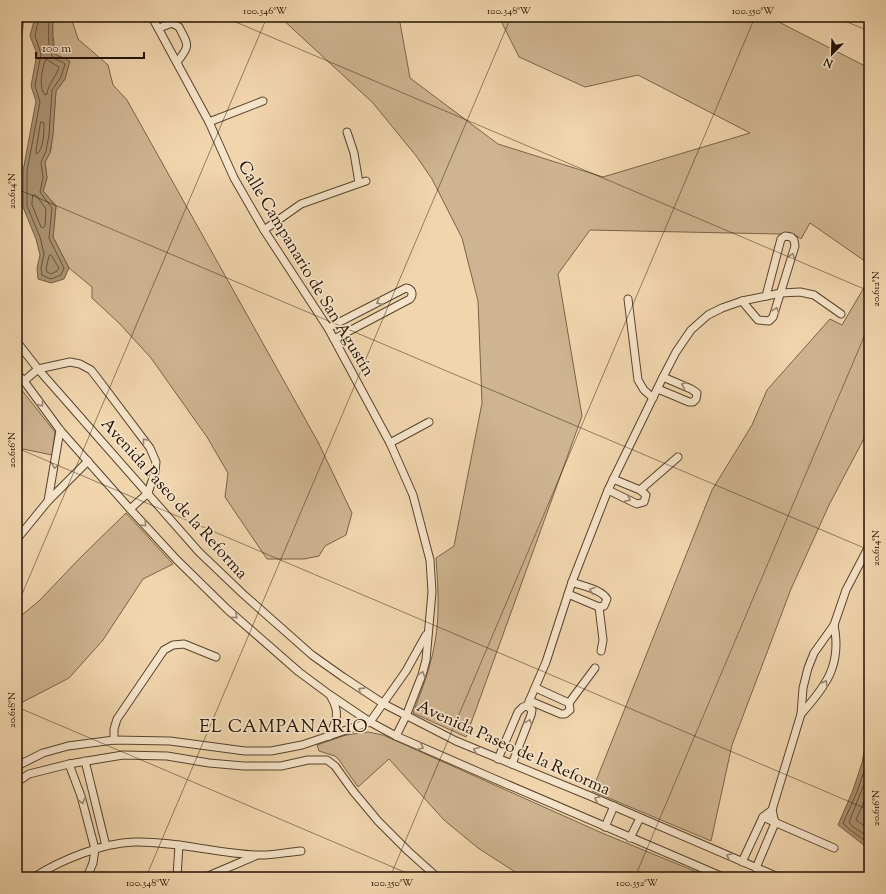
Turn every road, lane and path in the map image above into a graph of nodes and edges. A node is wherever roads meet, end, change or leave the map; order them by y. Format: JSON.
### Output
{"nodes":[{"id":1,"x":20,"y":17,"type":"edge"},
{"id":2,"x":152,"y":17,"type":"edge"},
{"id":3,"x":159,"y":28,"type":"junction"},
{"id":4,"x":17,"y":42,"type":"edge"},
{"id":5,"x":177,"y":62,"type":"junction"},
{"id":6,"x":263,"y":101,"type":"dead end"},
{"id":7,"x":209,"y":122,"type":"junction"},
{"id":8,"x":347,"y":132,"type":"dead end"},
{"id":9,"x":264,"y":230,"type":"junction"},
{"id":10,"x":781,"y":293,"type":"junction"},
{"id":11,"x":766,"y":296,"type":"junction"},
{"id":12,"x":628,"y":299,"type":"dead end"},
{"id":13,"x":742,"y":301,"type":"junction"},
{"id":14,"x":841,"y":314,"type":"dead end"},
{"id":15,"x":328,"y":328,"type":"junction"},
{"id":16,"x":334,"y":339,"type":"junction"},
{"id":17,"x":17,"y":342,"type":"edge"},
{"id":18,"x":38,"y":369,"type":"junction"},
{"id":19,"x":17,"y":374,"type":"edge"},
{"id":20,"x":663,"y":377,"type":"junction"},
{"id":21,"x":24,"y":381,"type":"junction"},
{"id":22,"x":658,"y":389,"type":"junction"},
{"id":23,"x":653,"y":398,"type":"junction"},
{"id":24,"x":429,"y":422,"type":"dead end"},
{"id":25,"x":60,"y":430,"type":"junction"},
{"id":26,"x":390,"y":443,"type":"junction"},
{"id":27,"x":678,"y":457,"type":"dead end"},
{"id":28,"x":88,"y":461,"type":"junction"},
{"id":29,"x":613,"y":479,"type":"junction"},
{"id":30,"x":608,"y":490,"type":"junction"},
{"id":31,"x":640,"y":490,"type":"junction"},
{"id":32,"x":148,"y":493,"type":"junction"},
{"id":33,"x":48,"y":501,"type":"junction"},
{"id":34,"x":130,"y":509,"type":"junction"},
{"id":35,"x":17,"y":539,"type":"edge"},
{"id":36,"x":869,"y":546,"type":"edge"},
{"id":37,"x":572,"y":582,"type":"junction"},
{"id":38,"x":568,"y":594,"type":"junction"},
{"id":39,"x":599,"y":607,"type":"junction"},
{"id":40,"x":834,"y":626,"type":"junction"},
{"id":41,"x":428,"y":634,"type":"junction"},
{"id":42,"x":601,"y":651,"type":"dead end"},
{"id":43,"x":216,"y":657,"type":"dead end"},
{"id":44,"x":595,"y":668,"type":"dead end"},
{"id":45,"x":536,"y":688,"type":"junction"},
{"id":46,"x":330,"y":695,"type":"junction"},
{"id":47,"x":569,"y":703,"type":"junction"},
{"id":48,"x":384,"y":704,"type":"junction"},
{"id":49,"x":529,"y":704,"type":"junction"},
{"id":50,"x":801,"y":714,"type":"junction"},
{"id":51,"x":406,"y":716,"type":"junction"},
{"id":52,"x":370,"y":722,"type":"junction"},
{"id":53,"x":329,"y":736,"type":"junction"},
{"id":54,"x":396,"y":736,"type":"junction"},
{"id":55,"x":114,"y":740,"type":"junction"},
{"id":56,"x":498,"y":759,"type":"junction"},
{"id":57,"x":85,"y":761,"type":"junction"},
{"id":58,"x":69,"y":764,"type":"junction"},
{"id":59,"x":512,"y":764,"type":"junction"},
{"id":60,"x":17,"y":766,"type":"edge"},
{"id":61,"x":17,"y":782,"type":"edge"},
{"id":62,"x":614,"y":806,"type":"junction"},
{"id":63,"x":772,"y":810,"type":"junction"},
{"id":64,"x":763,"y":817,"type":"junction"},
{"id":65,"x":640,"y":818,"type":"junction"},
{"id":66,"x":776,"y":823,"type":"junction"},
{"id":67,"x":605,"y":827,"type":"junction"},
{"id":68,"x":630,"y":838,"type":"junction"},
{"id":69,"x":179,"y":845,"type":"junction"},
{"id":70,"x":106,"y":846,"type":"junction"},
{"id":71,"x":834,"y":848,"type":"dead end"},
{"id":72,"x":95,"y":849,"type":"junction"},
{"id":73,"x":301,"y":851,"type":"dead end"},
{"id":74,"x":257,"y":856,"type":"junction"},
{"id":75,"x":742,"y":862,"type":"junction"},
{"id":76,"x":756,"y":868,"type":"junction"},
{"id":77,"x":34,"y":877,"type":"edge"},
{"id":78,"x":87,"y":877,"type":"edge"},
{"id":79,"x":177,"y":877,"type":"edge"},
{"id":80,"x":206,"y":877,"type":"edge"},
{"id":81,"x":437,"y":877,"type":"edge"},
{"id":82,"x":723,"y":877,"type":"edge"},
{"id":83,"x":778,"y":877,"type":"edge"}],
"edges":[{"from":1,"to":4,"type":"street"},
{"from":2,"to":3,"type":"street","name":"Calle Campanario de San Agustín"},
{"from":3,"to":5,"type":"street","name":"Calle Campanario de San Agustín"},
{"from":3,"to":5,"type":"street"},
{"from":5,"to":7,"type":"street","name":"Calle Campanario de San Agustín"},
{"from":6,"to":7,"type":"street"},
{"from":7,"to":9,"type":"street","name":"Calle Campanario de San Agustín"},
{"from":8,"to":9,"type":"street"},
{"from":9,"to":15,"type":"street","name":"Calle Campanario de San Agustín"},
{"from":10,"to":11,"type":"street"},
{"from":10,"to":11,"type":"street","one_way":true},
{"from":13,"to":10,"type":"street","one_way":true},
{"from":10,"to":14,"type":"street"},
{"from":11,"to":13,"type":"street"},
{"from":12,"to":23,"type":"street"},
{"from":13,"to":20,"type":"street"},
{"from":15,"to":16,"type":"street","name":"Calle Campanario de San Agustín"},
{"from":16,"to":15,"type":"street","one_way":true},
{"from":16,"to":26,"type":"street","name":"Calle Campanario de San Agustín"},
{"from":17,"to":18,"type":"street","name":"Avenida Paseo de la Reforma"},
{"from":18,"to":21,"type":"street"},
{"from":18,"to":32,"type":"street","name":"Avenida Paseo de la Reforma"},
{"from":32,"to":18,"type":"street","one_way":true},
{"from":19,"to":21,"type":"street"},
{"from":20,"to":22,"type":"street"},
{"from":22,"to":20,"type":"street","one_way":true},
{"from":21,"to":25,"type":"street","one_way":true},
{"from":22,"to":23,"type":"street"},
{"from":23,"to":29,"type":"street"},
{"from":24,"to":26,"type":"street"},
{"from":25,"to":28,"type":"street"},
{"from":25,"to":33,"type":"street","one_way":true},
{"from":26,"to":41,"type":"street","name":"Calle Campanario de San Agustín"},
{"from":27,"to":31,"type":"street"},
{"from":28,"to":33,"type":"street"},
{"from":28,"to":34,"type":"street"},
{"from":29,"to":30,"type":"street"},
{"from":29,"to":31,"type":"street"},
{"from":30,"to":31,"type":"street","one_way":true},
{"from":30,"to":37,"type":"street"},
{"from":32,"to":34,"type":"street"},
{"from":48,"to":32,"type":"street","name":"Avenida Paseo de la Reforma","one_way":true},
{"from":33,"to":35,"type":"street"},
{"from":34,"to":46,"type":"street","one_way":true},
{"from":36,"to":40,"type":"street"},
{"from":37,"to":38,"type":"street"},
{"from":39,"to":37,"type":"street","one_way":true},
{"from":38,"to":39,"type":"street"},
{"from":38,"to":45,"type":"street"},
{"from":39,"to":42,"type":"street"},
{"from":40,"to":50,"type":"street"},
{"from":50,"to":40,"type":"street","one_way":true},
{"from":41,"to":48,"type":"street","name":"Calle Campanario de San Agustín"},
{"from":51,"to":41,"type":"street","name":"Calle Campanario de San Agustín","one_way":true},
{"from":43,"to":55,"type":"street"},
{"from":44,"to":47,"type":"street"},
{"from":45,"to":47,"type":"street"},
{"from":45,"to":49,"type":"street"},
{"from":46,"to":52,"type":"street"},
{"from":46,"to":53,"type":"street"},
{"from":47,"to":49,"type":"street"},
{"from":48,"to":51,"type":"street","name":"Avenida Paseo de la Reforma"},
{"from":48,"to":52,"type":"street","name":"Calle Campanario de San Agustín"},
{"from":49,"to":56,"type":"street"},
{"from":59,"to":49,"type":"street","one_way":true},
{"from":50,"to":63,"type":"street"},
{"from":51,"to":54,"type":"street","name":"Calle Campanario de San Agustín"},
{"from":56,"to":51,"type":"street","name":"Avenida Paseo de la Reforma","one_way":true},
{"from":52,"to":53,"type":"street"},
{"from":52,"to":54,"type":"street"},
{"from":53,"to":55,"type":"street"},
{"from":54,"to":67,"type":"street","one_way":true},
{"from":55,"to":60,"type":"street"},
{"from":56,"to":59,"type":"street","name":"Avenida Paseo de la Reforma"},
{"from":57,"to":58,"type":"street"},
{"from":57,"to":70,"type":"street"},
{"from":57,"to":81,"type":"street"},
{"from":58,"to":61,"type":"street"},
{"from":58,"to":72,"type":"street","one_way":true},
{"from":62,"to":59,"type":"street","name":"Avenida Paseo de la Reforma","one_way":true},
{"from":62,"to":65,"type":"street","name":"Avenida Paseo de la Reforma"},
{"from":62,"to":67,"type":"street"},
{"from":63,"to":64,"type":"street"},
{"from":63,"to":66,"type":"street"},
{"from":64,"to":66,"type":"street"},
{"from":64,"to":75,"type":"street"},
{"from":65,"to":68,"type":"street"},
{"from":75,"to":65,"type":"street","name":"Avenida Paseo de la Reforma","one_way":true},
{"from":66,"to":71,"type":"street"},
{"from":66,"to":76,"type":"street"},
{"from":67,"to":68,"type":"street"},
{"from":68,"to":82,"type":"street"},
{"from":69,"to":70,"type":"street"},
{"from":69,"to":74,"type":"street"},
{"from":69,"to":79,"type":"street"},
{"from":70,"to":72,"type":"street"},
{"from":72,"to":77,"type":"street"},
{"from":72,"to":78,"type":"street"},
{"from":73,"to":74,"type":"street"},
{"from":74,"to":80,"type":"street"},
{"from":75,"to":76,"type":"street","name":"Avenida Paseo de la Reforma"},
{"from":76,"to":83,"type":"street","name":"Avenida Paseo de la Reforma"}]}
